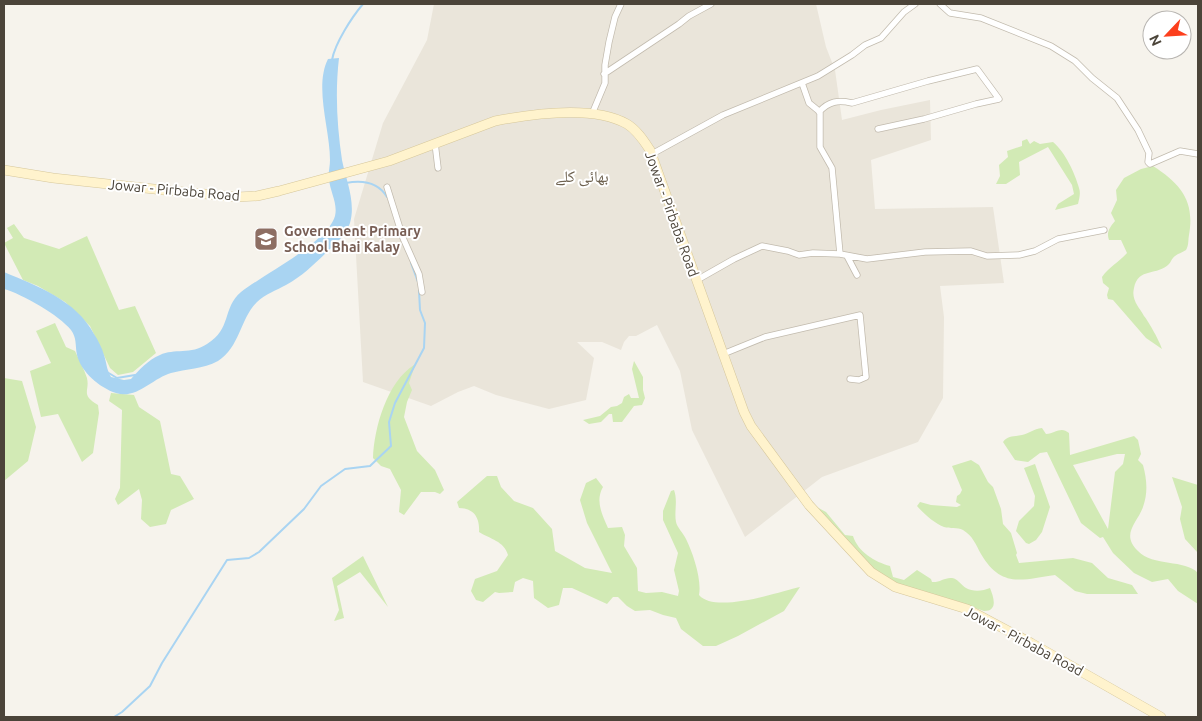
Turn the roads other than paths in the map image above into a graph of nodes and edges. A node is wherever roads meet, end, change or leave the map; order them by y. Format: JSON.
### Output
{"nodes":[{"id":1,"x":621,"y":4,"type":"edge"},
{"id":2,"x":711,"y":4,"type":"edge"},
{"id":3,"x":914,"y":4,"type":"edge"},
{"id":4,"x":940,"y":4,"type":"edge"},
{"id":5,"x":604,"y":74,"type":"junction"},
{"id":6,"x":802,"y":83,"type":"junction"},
{"id":7,"x":820,"y":112,"type":"junction"},
{"id":8,"x":592,"y":114,"type":"junction"},
{"id":9,"x":878,"y":129,"type":"dead end"},
{"id":10,"x":435,"y":143,"type":"junction"},
{"id":11,"x":652,"y":154,"type":"junction"},
{"id":12,"x":1198,"y":154,"type":"edge"},
{"id":13,"x":438,"y":168,"type":"dead end"},
{"id":14,"x":4,"y":170,"type":"edge"},
{"id":15,"x":388,"y":187,"type":"dead end"},
{"id":16,"x":1104,"y":230,"type":"dead end"},
{"id":17,"x":844,"y":255,"type":"junction"},
{"id":18,"x":857,"y":276,"type":"dead end"},
{"id":19,"x":697,"y":280,"type":"junction"},
{"id":20,"x":422,"y":292,"type":"dead end"},
{"id":21,"x":723,"y":354,"type":"junction"},
{"id":22,"x":850,"y":378,"type":"dead end"},
{"id":23,"x":1161,"y":717,"type":"edge"}],
"edges":[{"from":1,"to":5,"type":"street"},
{"from":2,"to":5,"type":"street"},
{"from":3,"to":6,"type":"street"},
{"from":4,"to":12,"type":"street"},
{"from":5,"to":8,"type":"street"},
{"from":6,"to":7,"type":"street"},
{"from":6,"to":11,"type":"street"},
{"from":7,"to":9,"type":"street"},
{"from":7,"to":17,"type":"street"},
{"from":8,"to":10,"type":"main road","name":"Jowar - Pirbaba Road"},
{"from":8,"to":11,"type":"main road","name":"Jowar - Pirbaba Road"},
{"from":10,"to":13,"type":"street"},
{"from":10,"to":14,"type":"main road","name":"Jowar - Pirbaba Road"},
{"from":11,"to":19,"type":"main road","name":"Jowar - Pirbaba Road"},
{"from":15,"to":20,"type":"street"},
{"from":16,"to":17,"type":"street"},
{"from":17,"to":18,"type":"street"},
{"from":17,"to":19,"type":"street"},
{"from":19,"to":21,"type":"main road","name":"Jowar - Pirbaba Road"},
{"from":21,"to":22,"type":"street"},
{"from":21,"to":23,"type":"main road","name":"Jowar - Pirbaba Road"}]}
